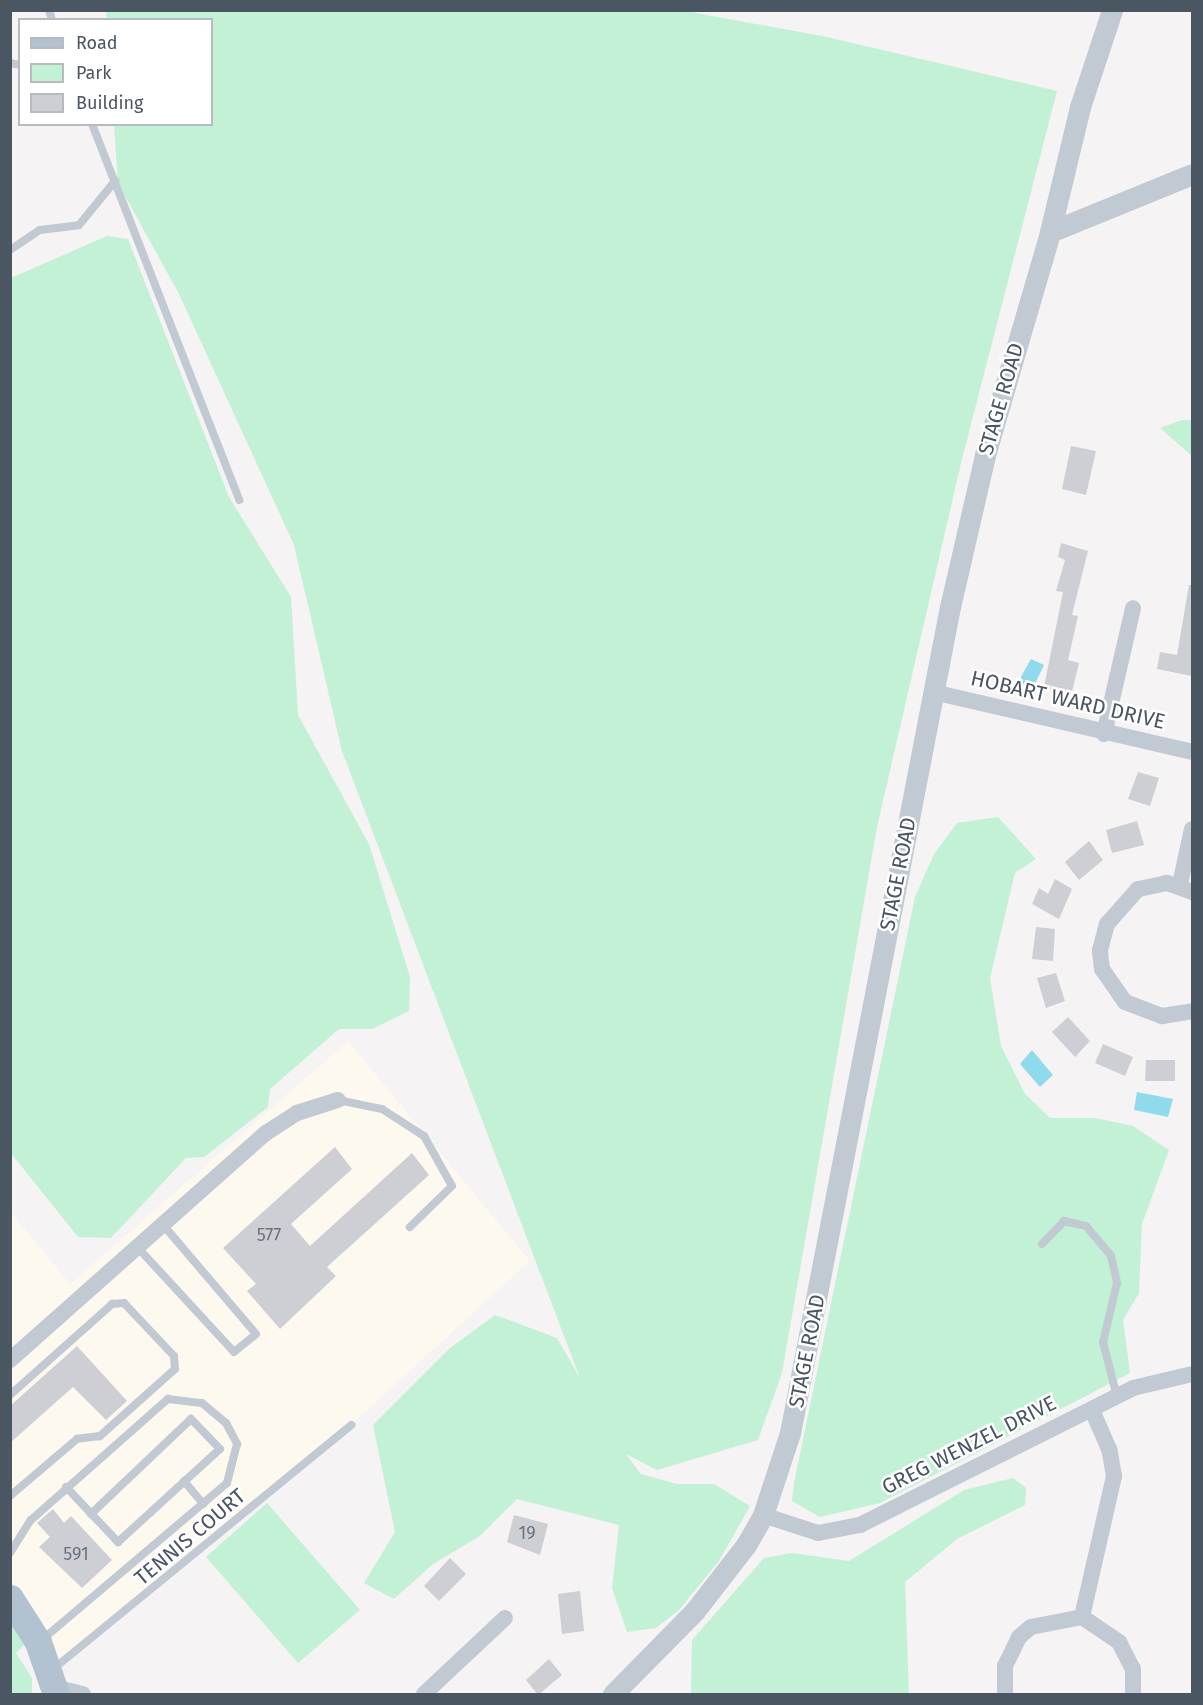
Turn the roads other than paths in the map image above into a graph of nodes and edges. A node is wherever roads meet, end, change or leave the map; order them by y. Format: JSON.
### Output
{"nodes":[{"id":1,"x":1112,"y":10,"type":"edge"},
{"id":2,"x":93,"y":126,"type":"edge"},
{"id":3,"x":1192,"y":174,"type":"edge"},
{"id":4,"x":115,"y":181,"type":"junction"},
{"id":5,"x":1050,"y":231,"type":"junction"},
{"id":6,"x":10,"y":250,"type":"edge"},
{"id":7,"x":238,"y":501,"type":"dead end"},
{"id":8,"x":1133,"y":608,"type":"dead end"},
{"id":9,"x":933,"y":692,"type":"junction"},
{"id":10,"x":1104,"y":734,"type":"junction"},
{"id":11,"x":1192,"y":752,"type":"edge"},
{"id":12,"x":1192,"y":830,"type":"edge"},
{"id":13,"x":1186,"y":888,"type":"edge"},
{"id":14,"x":1192,"y":1011,"type":"edge"},
{"id":15,"x":339,"y":1100,"type":"joint"},
{"id":16,"x":164,"y":1226,"type":"junction"},
{"id":17,"x":410,"y":1227,"type":"dead end"},
{"id":18,"x":1042,"y":1244,"type":"dead end"},
{"id":19,"x":139,"y":1249,"type":"junction"},
{"id":20,"x":10,"y":1359,"type":"edge"},
{"id":21,"x":1192,"y":1374,"type":"edge"},
{"id":22,"x":10,"y":1395,"type":"edge"},
{"id":23,"x":1117,"y":1396,"type":"junction"},
{"id":24,"x":1092,"y":1410,"type":"junction"},
{"id":25,"x":351,"y":1425,"type":"dead end"},
{"id":26,"x":184,"y":1482,"type":"junction"},
{"id":27,"x":66,"y":1487,"type":"junction"},
{"id":28,"x":10,"y":1496,"type":"edge"},
{"id":29,"x":203,"y":1503,"type":"junction"},
{"id":30,"x":91,"y":1514,"type":"junction"},
{"id":31,"x":764,"y":1515,"type":"junction"},
{"id":32,"x":10,"y":1553,"type":"edge"},
{"id":33,"x":10,"y":1598,"type":"edge"},
{"id":34,"x":1082,"y":1617,"type":"junction"},
{"id":35,"x":505,"y":1618,"type":"dead end"},
{"id":36,"x":38,"y":1642,"type":"junction"},
{"id":37,"x":53,"y":1685,"type":"edge"},
{"id":38,"x":83,"y":1695,"type":"edge"},
{"id":39,"x":424,"y":1695,"type":"edge"},
{"id":40,"x":613,"y":1695,"type":"edge"},
{"id":41,"x":1005,"y":1695,"type":"edge"},
{"id":42,"x":1133,"y":1695,"type":"edge"}],
"edges":[{"from":1,"to":5,"type":"street","name":"STAGE ROAD"},
{"from":2,"to":4,"type":"lane"},
{"from":3,"to":5,"type":"street"},
{"from":4,"to":6,"type":"lane"},
{"from":4,"to":7,"type":"lane"},
{"from":5,"to":9,"type":"street","name":"STAGE ROAD"},
{"from":8,"to":10,"type":"street"},
{"from":9,"to":10,"type":"street","name":"HOBART WARD DRIVE"},
{"from":9,"to":31,"type":"street","name":"STAGE ROAD"},
{"from":10,"to":11,"type":"street","name":"HOBART WARD DRIVE"},
{"from":12,"to":13,"type":"street"},
{"from":13,"to":14,"type":"street"},
{"from":15,"to":16,"type":"street"},
{"from":15,"to":17,"type":"lane"},
{"from":16,"to":19,"type":"street"},
{"from":16,"to":19,"type":"lane"},
{"from":18,"to":23,"type":"lane"},
{"from":19,"to":20,"type":"street"},
{"from":21,"to":23,"type":"street","name":"GREG WENZEL DRIVE"},
{"from":22,"to":28,"type":"lane"},
{"from":23,"to":24,"type":"street","name":"GREG WENZEL DRIVE"},
{"from":24,"to":31,"type":"street","name":"GREG WENZEL DRIVE"},
{"from":24,"to":34,"type":"street"},
{"from":25,"to":37,"type":"lane","name":"TENNIS COURT"},
{"from":26,"to":29,"type":"lane"},
{"from":26,"to":30,"type":"lane"},
{"from":26,"to":30,"type":"lane"},
{"from":27,"to":29,"type":"lane"},
{"from":27,"to":30,"type":"lane"},
{"from":27,"to":32,"type":"lane"},
{"from":29,"to":36,"type":"lane"},
{"from":31,"to":40,"type":"street","name":"STAGE ROAD"},
{"from":33,"to":36,"type":"main road"},
{"from":34,"to":41,"type":"street"},
{"from":34,"to":42,"type":"street"},
{"from":35,"to":39,"type":"street"},
{"from":36,"to":37,"type":"main road"},
{"from":37,"to":38,"type":"street"}]}
